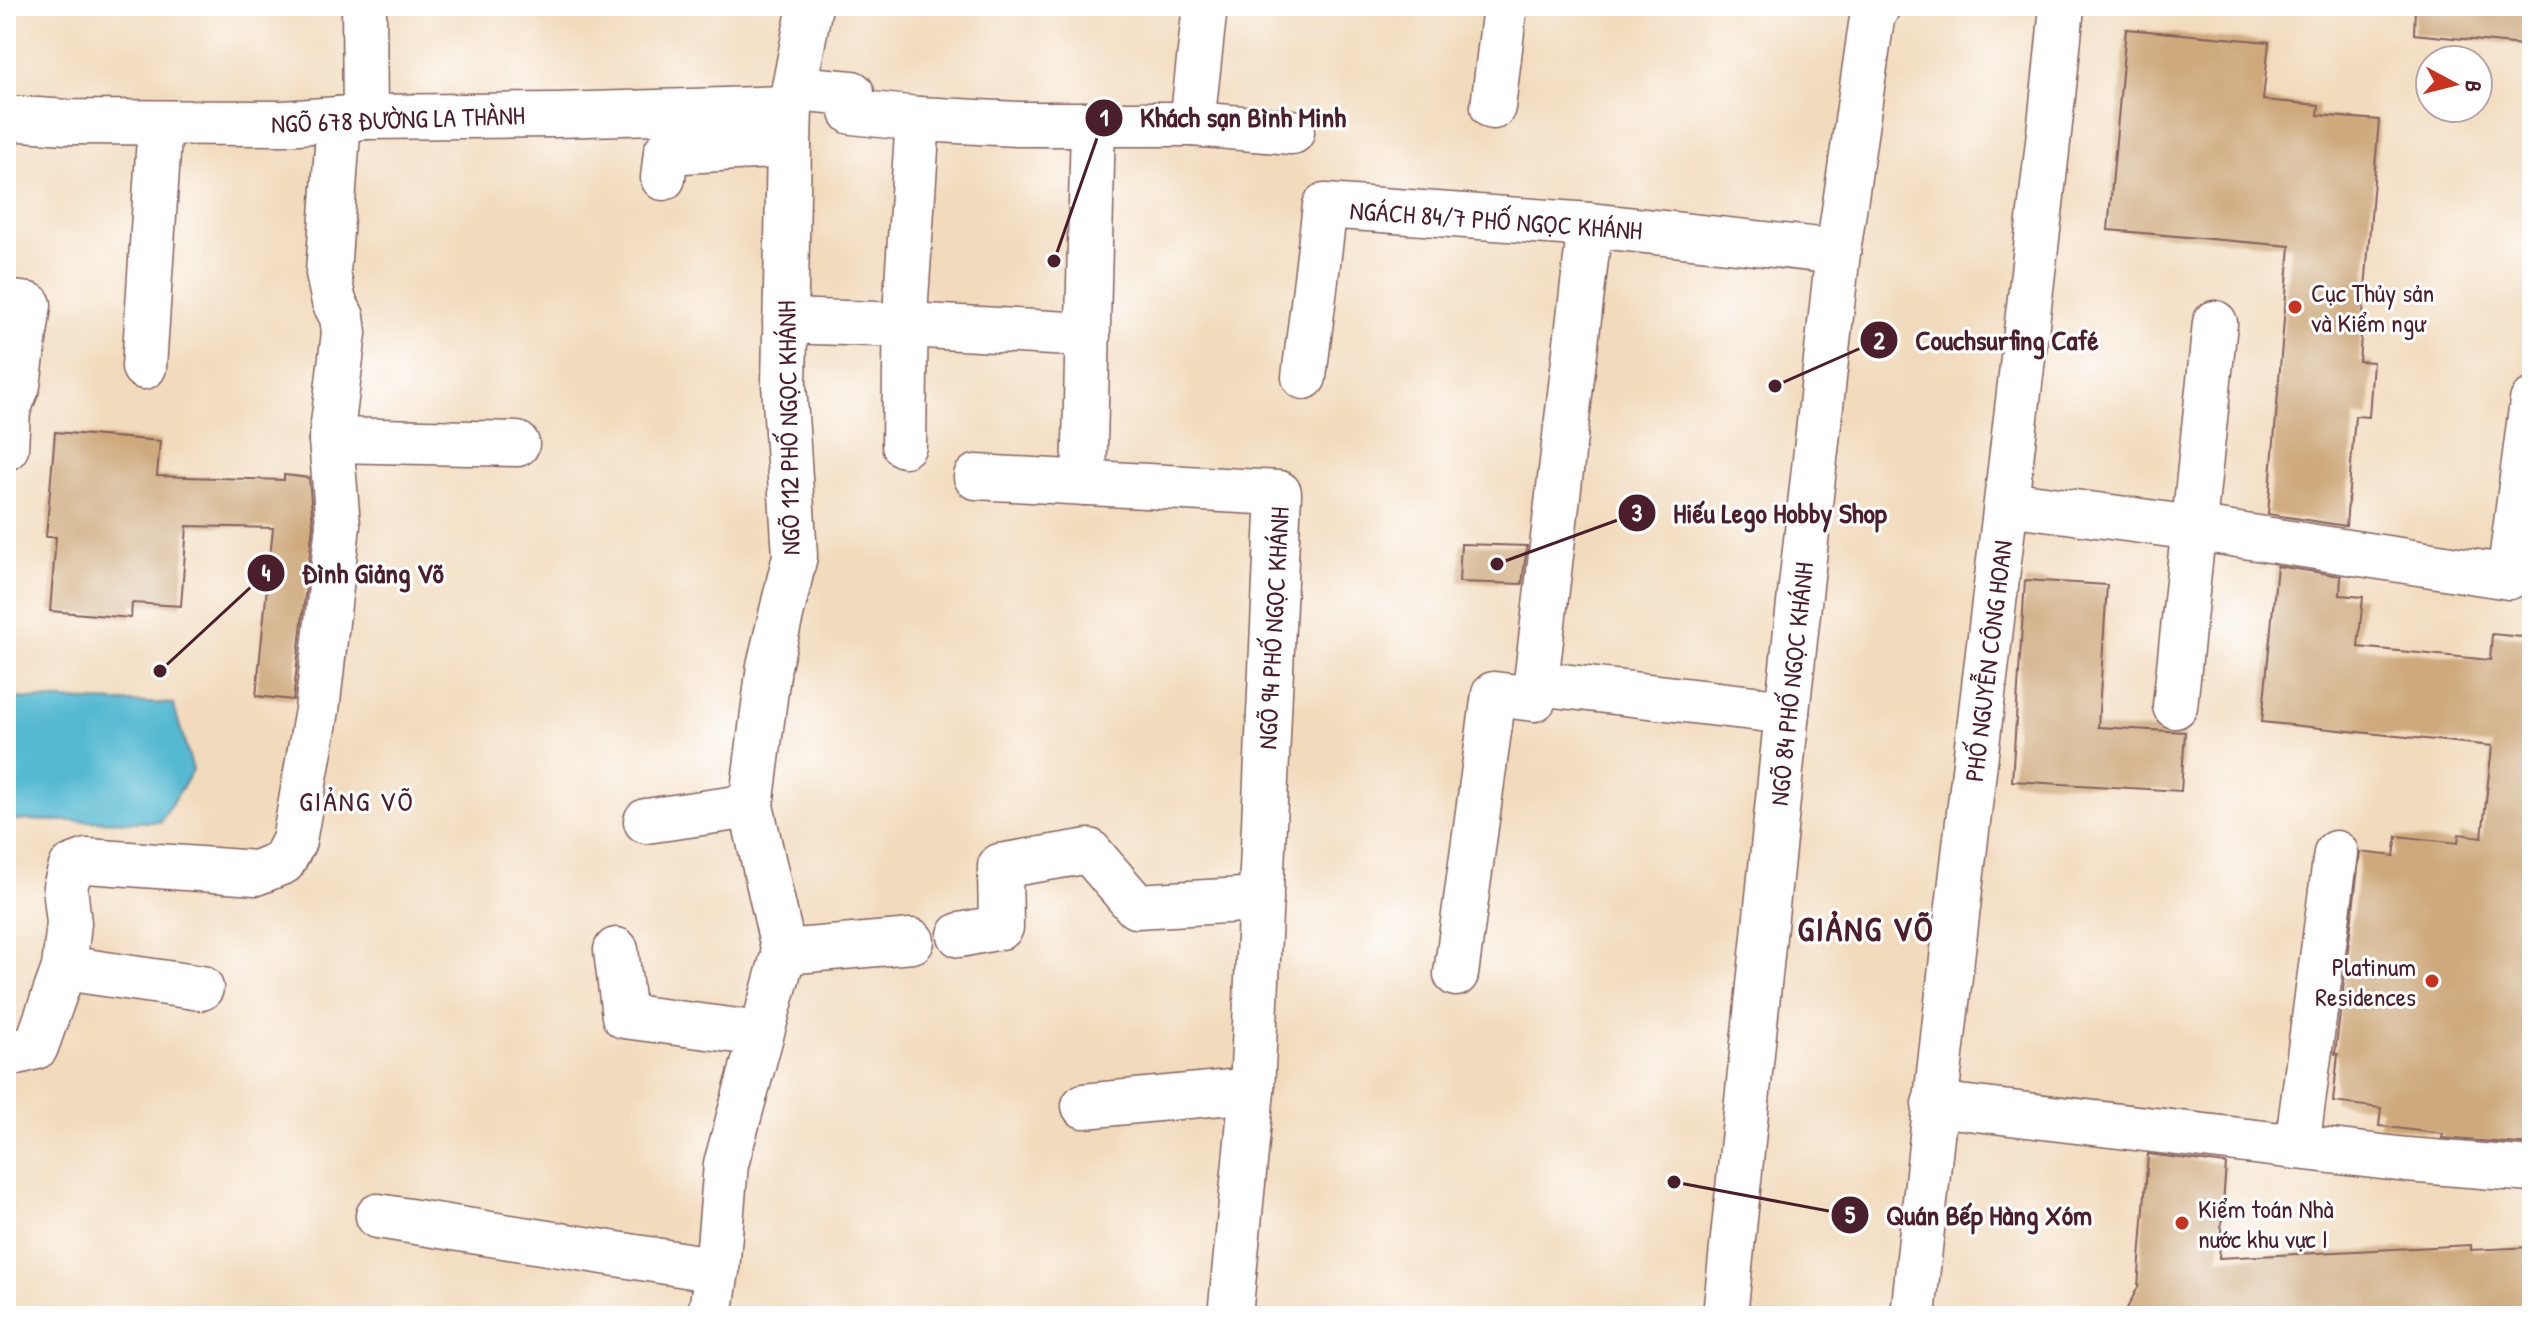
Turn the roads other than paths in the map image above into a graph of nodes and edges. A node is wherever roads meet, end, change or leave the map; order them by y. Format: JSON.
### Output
{"nodes":[{"id":1,"x":364,"y":6,"type":"edge"},
{"id":2,"x":810,"y":6,"type":"edge"},
{"id":3,"x":1205,"y":6,"type":"edge"},
{"id":4,"x":1505,"y":6,"type":"edge"},
{"id":5,"x":1878,"y":6,"type":"edge"},
{"id":6,"x":2062,"y":6,"type":"edge"},
{"id":7,"x":1493,"y":107,"type":"dead end"},
{"id":8,"x":791,"y":114,"type":"junction"},
{"id":9,"x":6,"y":118,"type":"edge"},
{"id":10,"x":352,"y":118,"type":"junction"},
{"id":11,"x":918,"y":119,"type":"junction"},
{"id":12,"x":160,"y":123,"type":"junction"},
{"id":13,"x":1093,"y":124,"type":"junction"},
{"id":14,"x":1192,"y":124,"type":"junction"},
{"id":15,"x":1292,"y":132,"type":"dead end"},
{"id":16,"x":663,"y":178,"type":"dead end"},
{"id":17,"x":1590,"y":225,"type":"junction"},
{"id":18,"x":1838,"y":252,"type":"junction"},
{"id":19,"x":6,"y":302,"type":"edge"},
{"id":20,"x":785,"y":321,"type":"junction"},
{"id":21,"x":2215,"y":323,"type":"dead end"},
{"id":22,"x":906,"y":325,"type":"junction"},
{"id":23,"x":1088,"y":335,"type":"junction"},
{"id":24,"x":144,"y":367,"type":"dead end"},
{"id":25,"x":1304,"y":377,"type":"dead end"},
{"id":26,"x":2532,"y":401,"type":"edge"},
{"id":27,"x":331,"y":440,"type":"junction"},
{"id":28,"x":517,"y":444,"type":"dead end"},
{"id":29,"x":904,"y":445,"type":"dead end"},
{"id":30,"x":6,"y":448,"type":"edge"},
{"id":31,"x":976,"y":477,"type":"dead end"},
{"id":32,"x":1084,"y":483,"type":"junction"},
{"id":33,"x":2007,"y":503,"type":"junction"},
{"id":34,"x":2193,"y":528,"type":"junction"},
{"id":35,"x":1536,"y":683,"type":"junction"},
{"id":36,"x":2175,"y":706,"type":"dead end"},
{"id":37,"x":1787,"y":712,"type":"junction"},
{"id":38,"x":751,"y":806,"type":"junction"},
{"id":39,"x":646,"y":821,"type":"dead end"},
{"id":40,"x":2336,"y":853,"type":"dead end"},
{"id":41,"x":1261,"y":899,"type":"junction"},
{"id":42,"x":960,"y":935,"type":"dead end"},
{"id":43,"x":912,"y":941,"type":"dead end"},
{"id":44,"x":616,"y":950,"type":"dead end"},
{"id":45,"x":784,"y":952,"type":"junction"},
{"id":46,"x":64,"y":968,"type":"junction"},
{"id":47,"x":1456,"y":974,"type":"dead end"},
{"id":48,"x":201,"y":988,"type":"dead end"},
{"id":49,"x":761,"y":1034,"type":"junction"},
{"id":50,"x":6,"y":1055,"type":"edge"},
{"id":51,"x":1252,"y":1090,"type":"junction"},
{"id":52,"x":1934,"y":1104,"type":"junction"},
{"id":53,"x":1084,"y":1106,"type":"dead end"},
{"id":54,"x":2297,"y":1147,"type":"junction"},
{"id":55,"x":2532,"y":1170,"type":"edge"},
{"id":56,"x":378,"y":1216,"type":"dead end"},
{"id":57,"x":717,"y":1270,"type":"junction"},
{"id":58,"x":710,"y":1316,"type":"edge"},
{"id":59,"x":1230,"y":1316,"type":"edge"},
{"id":60,"x":1725,"y":1316,"type":"edge"},
{"id":61,"x":1913,"y":1316,"type":"edge"}],
"edges":[{"from":1,"to":10,"type":"street"},
{"from":2,"to":8,"type":"street","name":"NGÕ 112 PHỐ NGỌC KHÁNH"},
{"from":3,"to":14,"type":"street"},
{"from":4,"to":7,"type":"street"},
{"from":5,"to":18,"type":"street","name":"NGÕ 84 PHỐ NGỌC KHÁNH"},
{"from":6,"to":33,"type":"street","name":"PHỐ NGUYỄN CÔNG HOAN"},
{"from":8,"to":10,"type":"street","name":"NGÕ 678 ĐƯỜNG LA THÀNH"},
{"from":8,"to":11,"type":"street"},
{"from":8,"to":16,"type":"street"},
{"from":8,"to":20,"type":"street","name":"NGÕ 112 PHỐ NGỌC KHÁNH"},
{"from":9,"to":12,"type":"street","name":"NGÕ 678 ĐƯỜNG LA THÀNH"},
{"from":10,"to":12,"type":"street","name":"NGÕ 678 ĐƯỜNG LA THÀNH"},
{"from":10,"to":27,"type":"street"},
{"from":11,"to":13,"type":"street"},
{"from":11,"to":22,"type":"street"},
{"from":12,"to":24,"type":"street"},
{"from":13,"to":14,"type":"street"},
{"from":13,"to":23,"type":"street"},
{"from":14,"to":15,"type":"street"},
{"from":17,"to":18,"type":"street","name":"NGÁCH 84/7 PHỐ NGỌC KHÁNH"},
{"from":17,"to":25,"type":"street","name":"NGÁCH 84/7 PHỐ NGỌC KHÁNH"},
{"from":17,"to":35,"type":"street"},
{"from":18,"to":37,"type":"street","name":"NGÕ 84 PHỐ NGỌC KHÁNH"},
{"from":19,"to":30,"type":"street"},
{"from":20,"to":22,"type":"street"},
{"from":20,"to":38,"type":"street","name":"NGÕ 112 PHỐ NGỌC KHÁNH"},
{"from":21,"to":34,"type":"street"},
{"from":22,"to":23,"type":"street"},
{"from":22,"to":29,"type":"street"},
{"from":23,"to":32,"type":"street"},
{"from":26,"to":34,"type":"street"},
{"from":27,"to":28,"type":"street"},
{"from":27,"to":46,"type":"street"},
{"from":31,"to":32,"type":"street"},
{"from":32,"to":41,"type":"street","name":"NGÕ 94 PHỐ NGỌC KHÁNH"},
{"from":33,"to":34,"type":"street"},
{"from":33,"to":52,"type":"street","name":"PHỐ NGUYỄN CÔNG HOAN"},
{"from":34,"to":36,"type":"street"},
{"from":35,"to":37,"type":"street"},
{"from":35,"to":47,"type":"street"},
{"from":37,"to":60,"type":"street","name":"NGÕ 84 PHỐ NGỌC KHÁNH"},
{"from":38,"to":39,"type":"street"},
{"from":38,"to":45,"type":"street","name":"NGÕ 112 PHỐ NGỌC KHÁNH"},
{"from":40,"to":54,"type":"street"},
{"from":41,"to":42,"type":"street"},
{"from":41,"to":51,"type":"street","name":"NGÕ 94 PHỐ NGỌC KHÁNH"},
{"from":43,"to":45,"type":"street"},
{"from":44,"to":49,"type":"street"},
{"from":45,"to":49,"type":"street","name":"NGÕ 112 PHỐ NGỌC KHÁNH"},
{"from":46,"to":48,"type":"street"},
{"from":46,"to":50,"type":"street"},
{"from":49,"to":57,"type":"street","name":"NGÕ 112 PHỐ NGỌC KHÁNH"},
{"from":51,"to":53,"type":"street"},
{"from":51,"to":59,"type":"street","name":"NGÕ 94 PHỐ NGỌC KHÁNH"},
{"from":52,"to":54,"type":"street"},
{"from":52,"to":61,"type":"street","name":"PHỐ NGUYỄN CÔNG HOAN"},
{"from":54,"to":55,"type":"street"},
{"from":56,"to":57,"type":"street"},
{"from":57,"to":58,"type":"street","name":"NGÕ 112 PHỐ NGỌC KHÁNH"}]}
